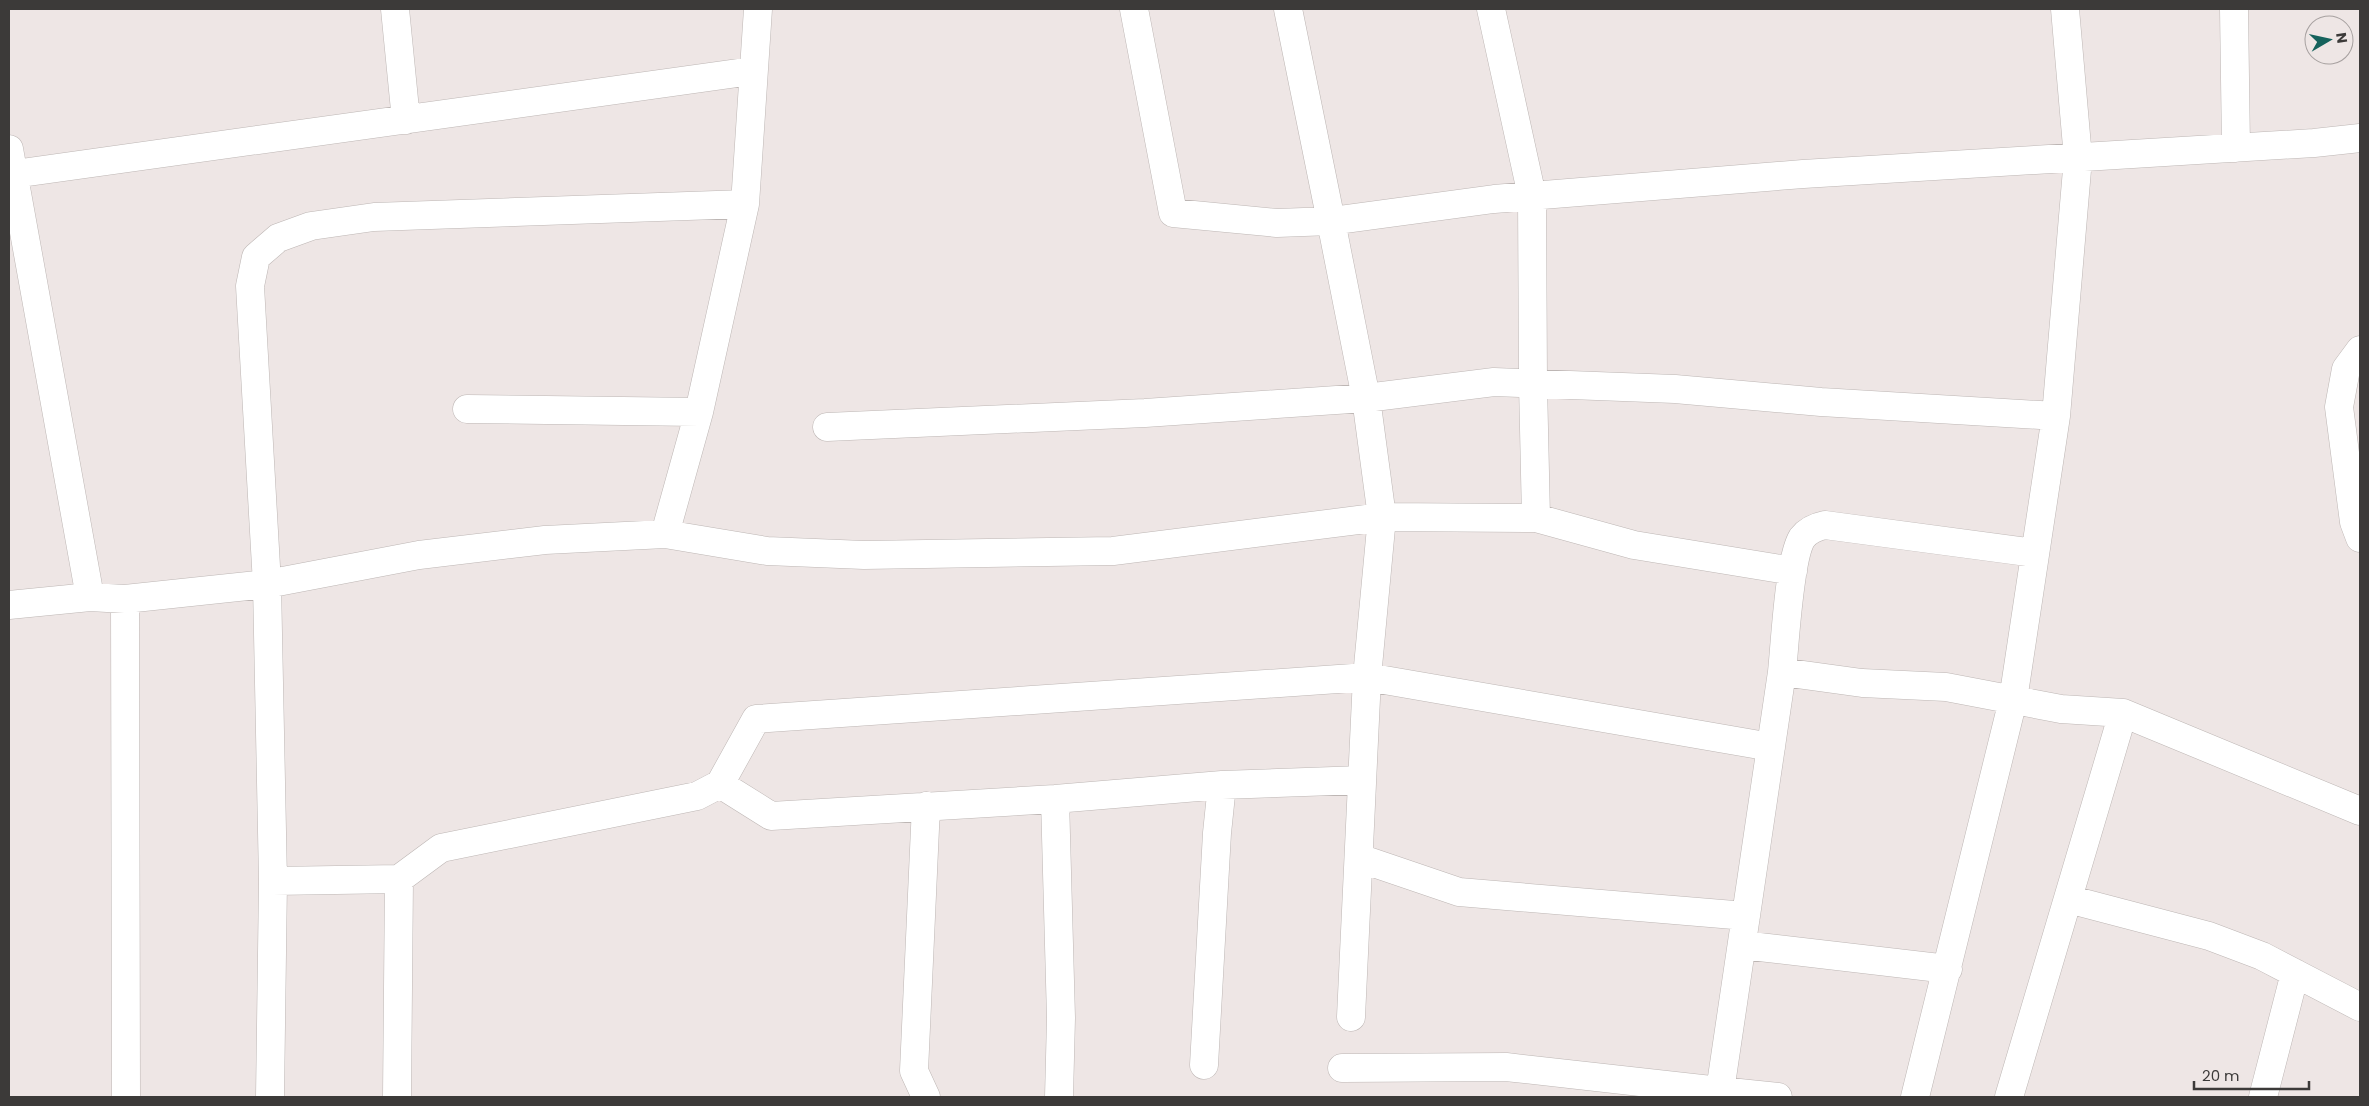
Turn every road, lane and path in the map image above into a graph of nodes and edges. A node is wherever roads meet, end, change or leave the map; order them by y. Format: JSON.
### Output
{"nodes":[{"id":1,"x":395,"y":9,"type":"edge"},
{"id":2,"x":758,"y":9,"type":"edge"},
{"id":3,"x":1134,"y":9,"type":"edge"},
{"id":4,"x":1288,"y":9,"type":"edge"},
{"id":5,"x":1491,"y":9,"type":"edge"},
{"id":6,"x":2065,"y":9,"type":"edge"},
{"id":7,"x":2234,"y":9,"type":"edge"},
{"id":8,"x":752,"y":71,"type":"junction"},
{"id":9,"x":406,"y":120,"type":"junction"},
{"id":10,"x":2360,"y":138,"type":"edge"},
{"id":11,"x":2236,"y":148,"type":"junction"},
{"id":12,"x":2078,"y":158,"type":"junction"},
{"id":13,"x":11,"y":161,"type":"edge"},
{"id":14,"x":1532,"y":196,"type":"junction"},
{"id":15,"x":745,"y":204,"type":"junction"},
{"id":16,"x":1331,"y":221,"type":"junction"},
{"id":17,"x":2360,"y":350,"type":"edge"},
{"id":18,"x":1533,"y":384,"type":"junction"},
{"id":19,"x":1366,"y":398,"type":"junction"},
{"id":20,"x":467,"y":410,"type":"dead end"},
{"id":21,"x":699,"y":412,"type":"junction"},
{"id":22,"x":2056,"y":416,"type":"junction"},
{"id":23,"x":827,"y":427,"type":"dead end"},
{"id":24,"x":1382,"y":517,"type":"junction"},
{"id":25,"x":1536,"y":518,"type":"junction"},
{"id":26,"x":665,"y":534,"type":"junction"},
{"id":27,"x":2360,"y":538,"type":"edge"},
{"id":28,"x":2035,"y":553,"type":"junction"},
{"id":29,"x":1793,"y":571,"type":"junction"},
{"id":30,"x":267,"y":584,"type":"junction"},
{"id":31,"x":90,"y":597,"type":"junction"},
{"id":32,"x":124,"y":599,"type":"junction"},
{"id":33,"x":9,"y":605,"type":"edge"},
{"id":34,"x":1782,"y":672,"type":"junction"},
{"id":35,"x":1367,"y":678,"type":"junction"},
{"id":36,"x":2013,"y":700,"type":"junction"},
{"id":37,"x":2123,"y":713,"type":"junction"},
{"id":38,"x":1771,"y":746,"type":"junction"},
{"id":39,"x":1362,"y":780,"type":"junction"},
{"id":40,"x":720,"y":784,"type":"junction"},
{"id":41,"x":1222,"y":785,"type":"junction"},
{"id":42,"x":1055,"y":799,"type":"junction"},
{"id":43,"x":926,"y":806,"type":"junction"},
{"id":44,"x":2360,"y":811,"type":"edge"},
{"id":45,"x":1358,"y":858,"type":"junction"},
{"id":46,"x":399,"y":879,"type":"junction"},
{"id":47,"x":273,"y":881,"type":"junction"},
{"id":48,"x":2068,"y":899,"type":"junction"},
{"id":49,"x":1746,"y":916,"type":"junction"},
{"id":50,"x":1742,"y":945,"type":"junction"},
{"id":51,"x":1948,"y":969,"type":"junction"},
{"id":52,"x":2295,"y":973,"type":"junction"},
{"id":53,"x":2360,"y":1007,"type":"edge"},
{"id":54,"x":1351,"y":1017,"type":"dead end"},
{"id":55,"x":1204,"y":1065,"type":"dead end"},
{"id":56,"x":1342,"y":1068,"type":"dead end"},
{"id":57,"x":1720,"y":1091,"type":"junction"},
{"id":58,"x":126,"y":1097,"type":"edge"},
{"id":59,"x":270,"y":1097,"type":"edge"},
{"id":60,"x":397,"y":1097,"type":"edge"},
{"id":61,"x":926,"y":1097,"type":"edge"},
{"id":62,"x":1059,"y":1097,"type":"edge"},
{"id":63,"x":1778,"y":1097,"type":"edge"},
{"id":64,"x":1915,"y":1097,"type":"edge"},
{"id":65,"x":2009,"y":1097,"type":"edge"},
{"id":66,"x":2263,"y":1097,"type":"edge"}],
"edges":[{"from":1,"to":9,"type":"street"},
{"from":2,"to":8,"type":"street"},
{"from":3,"to":16,"type":"street"},
{"from":4,"to":16,"type":"street"},
{"from":5,"to":14,"type":"street"},
{"from":6,"to":12,"type":"street"},
{"from":7,"to":11,"type":"street"},
{"from":8,"to":9,"type":"street"},
{"from":8,"to":15,"type":"street"},
{"from":9,"to":13,"type":"street"},
{"from":10,"to":11,"type":"street"},
{"from":11,"to":12,"type":"street"},
{"from":12,"to":14,"type":"street"},
{"from":12,"to":22,"type":"street"},
{"from":13,"to":31,"type":"street"},
{"from":14,"to":16,"type":"street"},
{"from":14,"to":18,"type":"street"},
{"from":15,"to":21,"type":"street"},
{"from":15,"to":30,"type":"street"},
{"from":16,"to":19,"type":"street"},
{"from":17,"to":27,"type":"street"},
{"from":18,"to":19,"type":"street"},
{"from":18,"to":22,"type":"street"},
{"from":18,"to":25,"type":"street"},
{"from":19,"to":23,"type":"street"},
{"from":19,"to":24,"type":"street"},
{"from":20,"to":21,"type":"street"},
{"from":21,"to":26,"type":"street"},
{"from":22,"to":28,"type":"street"},
{"from":24,"to":25,"type":"street"},
{"from":24,"to":26,"type":"street"},
{"from":24,"to":35,"type":"street"},
{"from":25,"to":29,"type":"street"},
{"from":26,"to":30,"type":"street"},
{"from":28,"to":29,"type":"street"},
{"from":28,"to":36,"type":"street"},
{"from":29,"to":34,"type":"street"},
{"from":30,"to":32,"type":"street"},
{"from":30,"to":47,"type":"street"},
{"from":31,"to":32,"type":"street"},
{"from":31,"to":33,"type":"street"},
{"from":32,"to":58,"type":"street"},
{"from":34,"to":36,"type":"street"},
{"from":34,"to":38,"type":"street"},
{"from":35,"to":38,"type":"street"},
{"from":35,"to":39,"type":"street"},
{"from":35,"to":40,"type":"street"},
{"from":36,"to":37,"type":"street"},
{"from":36,"to":51,"type":"street"},
{"from":37,"to":44,"type":"street"},
{"from":37,"to":48,"type":"street"},
{"from":38,"to":49,"type":"street"},
{"from":39,"to":41,"type":"street"},
{"from":39,"to":45,"type":"street"},
{"from":40,"to":43,"type":"street"},
{"from":40,"to":46,"type":"street"},
{"from":41,"to":42,"type":"street"},
{"from":41,"to":55,"type":"street"},
{"from":42,"to":43,"type":"street"},
{"from":42,"to":62,"type":"street"},
{"from":43,"to":61,"type":"street"},
{"from":45,"to":49,"type":"street"},
{"from":45,"to":54,"type":"street"},
{"from":46,"to":47,"type":"street"},
{"from":46,"to":60,"type":"street"},
{"from":47,"to":59,"type":"street"},
{"from":48,"to":52,"type":"street"},
{"from":48,"to":65,"type":"street"},
{"from":49,"to":50,"type":"street"},
{"from":50,"to":51,"type":"street"},
{"from":50,"to":57,"type":"street"},
{"from":51,"to":64,"type":"street"},
{"from":52,"to":53,"type":"street"},
{"from":52,"to":66,"type":"street"},
{"from":56,"to":57,"type":"street"},
{"from":57,"to":63,"type":"street"}]}
